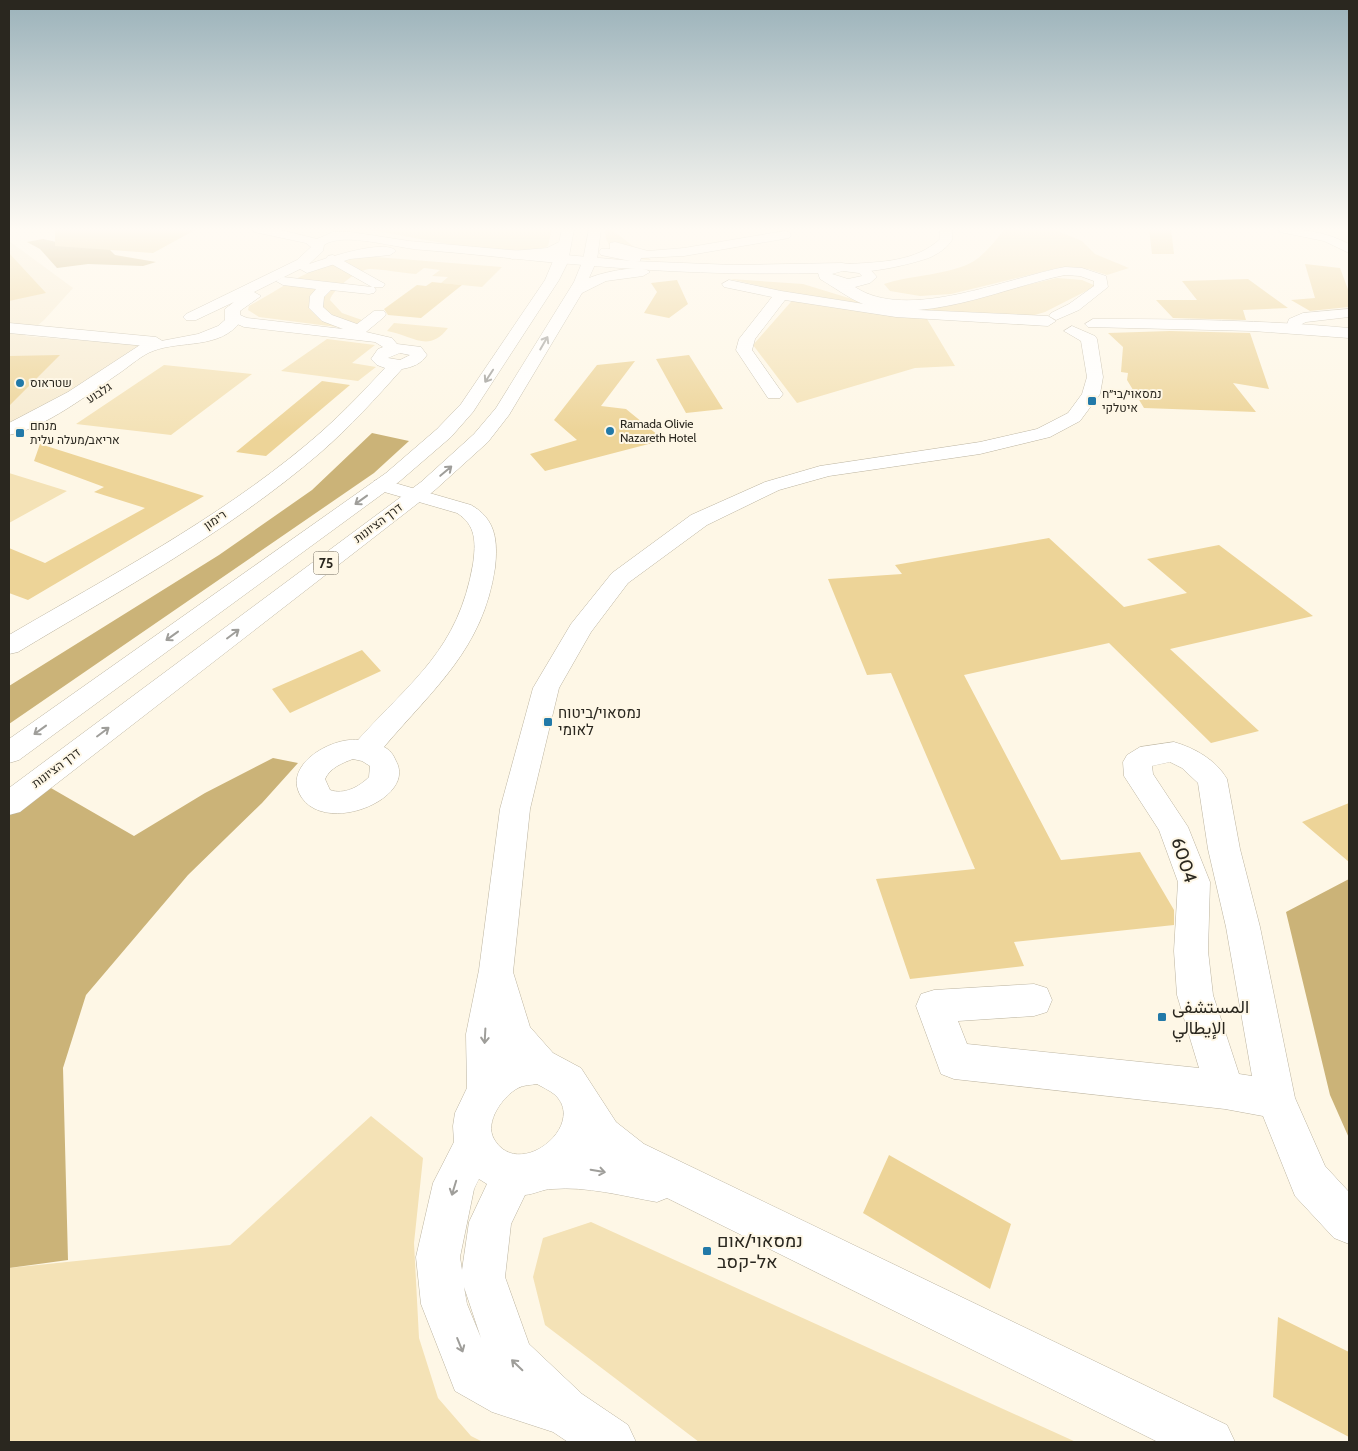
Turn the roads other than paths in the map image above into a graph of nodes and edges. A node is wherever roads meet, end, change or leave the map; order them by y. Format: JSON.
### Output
{"nodes":[{"id":1,"x":237,"y":297,"type":"edge"},
{"id":2,"x":253,"y":297,"type":"edge"},
{"id":3,"x":317,"y":297,"type":"edge"},
{"id":4,"x":533,"y":297,"type":"edge"},
{"id":5,"x":572,"y":297,"type":"edge"},
{"id":6,"x":780,"y":297,"type":"edge"},
{"id":7,"x":792,"y":297,"type":"edge"},
{"id":8,"x":862,"y":297,"type":"edge"},
{"id":9,"x":874,"y":297,"type":"edge"},
{"id":10,"x":954,"y":297,"type":"edge"},
{"id":11,"x":1092,"y":297,"type":"edge"},
{"id":12,"x":940,"y":300,"type":"junction"},
{"id":13,"x":1349,"y":312,"type":"edge"},
{"id":14,"x":379,"y":314,"type":"dead end"},
{"id":15,"x":232,"y":316,"type":"junction"},
{"id":16,"x":1071,"y":319,"type":"junction"},
{"id":17,"x":179,"y":323,"type":"junction"},
{"id":18,"x":262,"y":324,"type":"junction"},
{"id":19,"x":1294,"y":327,"type":"junction"},
{"id":20,"x":9,"y":328,"type":"edge"},
{"id":21,"x":216,"y":332,"type":"junction"},
{"id":22,"x":356,"y":332,"type":"junction"},
{"id":23,"x":1349,"y":333,"type":"edge"},
{"id":24,"x":111,"y":337,"type":"junction"},
{"id":25,"x":187,"y":342,"type":"junction"},
{"id":26,"x":158,"y":343,"type":"junction"},
{"id":27,"x":774,"y":394,"type":"dead end"},
{"id":28,"x":9,"y":430,"type":"edge"},
{"id":29,"x":9,"y":439,"type":"edge"},
{"id":30,"x":381,"y":485,"type":"junction"},
{"id":31,"x":416,"y":494,"type":"junction"},
{"id":32,"x":9,"y":646,"type":"edge"},
{"id":33,"x":365,"y":750,"type":"dead end"},
{"id":34,"x":9,"y":753,"type":"edge"},
{"id":35,"x":9,"y":804,"type":"edge"},
{"id":36,"x":496,"y":970,"type":"junction"},
{"id":37,"x":1034,"y":1000,"type":"dead end"},
{"id":38,"x":540,"y":1066,"type":"junction"},
{"id":39,"x":1225,"y":1090,"type":"junction"},
{"id":40,"x":486,"y":1091,"type":"junction"},
{"id":41,"x":1276,"y":1098,"type":"junction"},
{"id":42,"x":583,"y":1107,"type":"junction"},
{"id":43,"x":476,"y":1144,"type":"junction"},
{"id":44,"x":531,"y":1172,"type":"junction"},
{"id":45,"x":685,"y":1186,"type":"junction"},
{"id":46,"x":1349,"y":1222,"type":"edge"},
{"id":47,"x":565,"y":1411,"type":"junction"},
{"id":48,"x":611,"y":1442,"type":"edge"},
{"id":49,"x":1210,"y":1442,"type":"edge"}],
"edges":[{"from":1,"to":17,"type":"main road"},
{"from":2,"to":15,"type":"main road"},
{"from":3,"to":22,"type":"main road"},
{"from":4,"to":30,"type":"main road","name":"דרך הציונות","number":"75","one_way":true},
{"from":31,"to":5,"type":"main road","name":"דרך הציונות","number":"75","one_way":true},
{"from":6,"to":27,"type":"main road"},
{"from":7,"to":16,"type":"main road"},
{"from":8,"to":12,"type":"main road"},
{"from":9,"to":12,"type":"main road"},
{"from":10,"to":12,"type":"main road"},
{"from":11,"to":16,"type":"main road"},
{"from":13,"to":19,"type":"main road"},
{"from":14,"to":22,"type":"main road"},
{"from":15,"to":17,"type":"main road","name":"רימון"},
{"from":15,"to":18,"type":"main road","name":"רימון"},
{"from":15,"to":21,"type":"main road"},
{"from":16,"to":19,"type":"main road"},
{"from":16,"to":36,"type":"main road"},
{"from":17,"to":24,"type":"main road"},
{"from":17,"to":26,"type":"main road"},
{"from":18,"to":21,"type":"main road","name":"רימון"},
{"from":18,"to":22,"type":"main road","name":"רימון"},
{"from":19,"to":23,"type":"main road"},
{"from":20,"to":24,"type":"main road"},
{"from":21,"to":25,"type":"main road"},
{"from":22,"to":32,"type":"main road","name":"רימון"},
{"from":24,"to":26,"type":"main road"},
{"from":25,"to":26,"type":"main road"},
{"from":25,"to":29,"type":"main road","name":"גלבוע"},
{"from":26,"to":28,"type":"main road","name":"גלבוע"},
{"from":30,"to":31,"type":"main road"},
{"from":30,"to":34,"type":"main road","name":"דרך הציונות","number":"75","one_way":true},
{"from":31,"to":33,"type":"main road"},
{"from":35,"to":31,"type":"main road","name":"דרך הציונות","number":"75","one_way":true},
{"from":36,"to":38,"type":"main road"},
{"from":36,"to":40,"type":"main road","one_way":true},
{"from":37,"to":39,"type":"main road"},
{"from":38,"to":40,"type":"main road"},
{"from":38,"to":42,"type":"main road"},
{"from":39,"to":41,"type":"main road"},
{"from":39,"to":41,"type":"main road","name":"6004"},
{"from":40,"to":43,"type":"main road"},
{"from":41,"to":46,"type":"main road","name":"6004"},
{"from":42,"to":44,"type":"main road"},
{"from":42,"to":45,"type":"main road"},
{"from":43,"to":44,"type":"main road"},
{"from":43,"to":47,"type":"main road","one_way":true},
{"from":44,"to":45,"type":"main road","one_way":true},
{"from":47,"to":44,"type":"main road","one_way":true},
{"from":45,"to":49,"type":"main road"},
{"from":47,"to":48,"type":"main road"}]}
